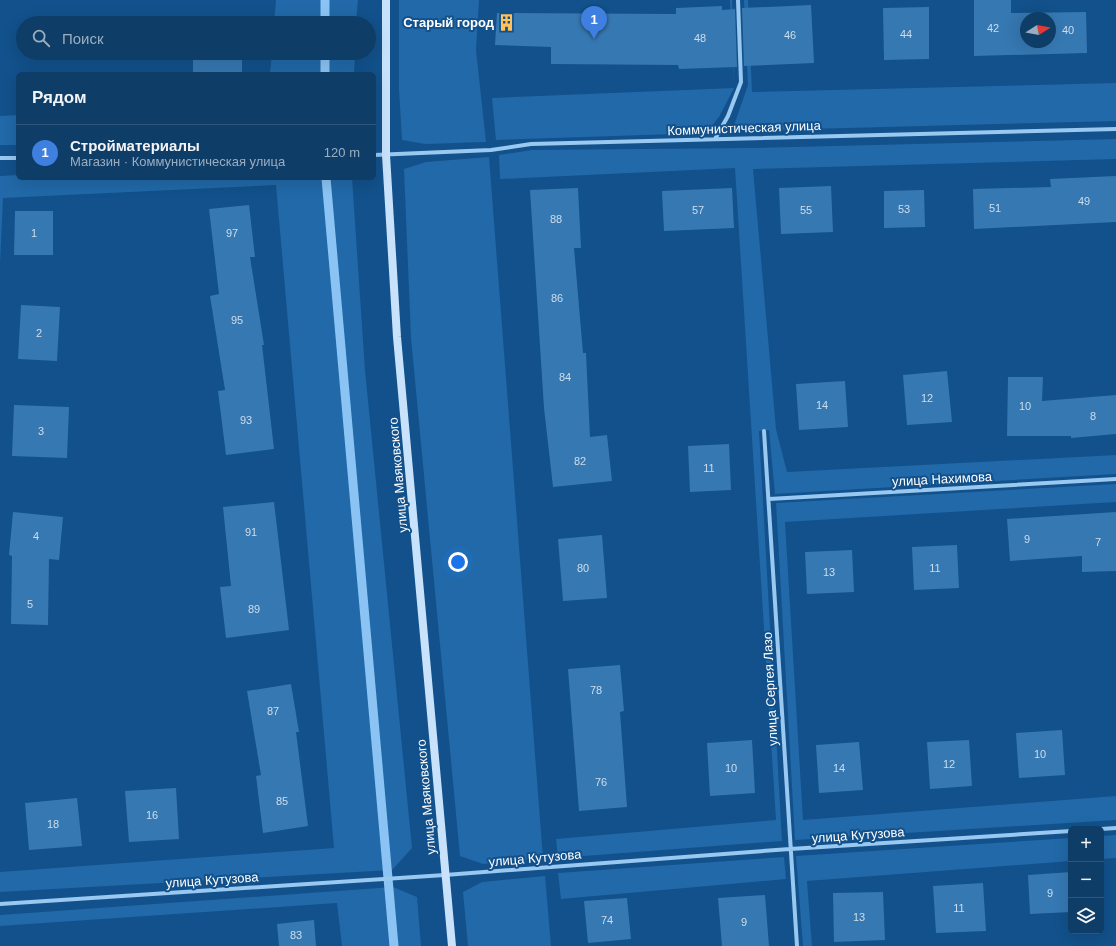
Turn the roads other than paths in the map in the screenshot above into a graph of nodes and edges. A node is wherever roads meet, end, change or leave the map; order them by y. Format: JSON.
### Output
{"nodes":[{"id":1,"x":386,"y":0,"type":"edge"},
{"id":2,"x":738,"y":0,"type":"edge"},
{"id":3,"x":1116,"y":129,"type":"edge"},
{"id":4,"x":715,"y":139,"type":"junction"},
{"id":5,"x":376,"y":155,"type":"edge"},
{"id":6,"x":386,"y":155,"type":"junction"},
{"id":7,"x":0,"y":158,"type":"edge"},
{"id":8,"x":16,"y":158,"type":"edge"},
{"id":9,"x":764,"y":431,"type":"dead end"},
{"id":10,"x":1116,"y":479,"type":"edge"},
{"id":11,"x":769,"y":499,"type":"junction"},
{"id":12,"x":1116,"y":828,"type":"edge"},
{"id":13,"x":1104,"y":829,"type":"edge"},
{"id":14,"x":1068,"y":831,"type":"edge"},
{"id":15,"x":790,"y":849,"type":"junction"},
{"id":16,"x":445,"y":875,"type":"junction"},
{"id":17,"x":0,"y":904,"type":"edge"},
{"id":18,"x":452,"y":946,"type":"edge"},
{"id":19,"x":797,"y":946,"type":"edge"}],
"edges":[{"from":1,"to":6,"type":"main road","name":"улица Маяковского"},
{"from":2,"to":4,"type":"street"},
{"from":3,"to":4,"type":"street","name":"Коммунистическая улица"},
{"from":4,"to":6,"type":"street","name":"Коммунистическая улица"},
{"from":5,"to":6,"type":"street","name":"Коммунистическая улица"},
{"from":6,"to":16,"type":"main road","name":"улица Маяковского"},
{"from":7,"to":8,"type":"street"},
{"from":9,"to":11,"type":"street","name":"улица Сергея Лазо"},
{"from":10,"to":11,"type":"street","name":"улица Нахимова"},
{"from":11,"to":15,"type":"street","name":"улица Сергея Лазо"},
{"from":12,"to":13,"type":"street"},
{"from":14,"to":15,"type":"street","name":"улица Кутузова"},
{"from":15,"to":16,"type":"street","name":"улица Кутузова"},
{"from":15,"to":19,"type":"street","name":"улица Сергея Лазо"},
{"from":16,"to":17,"type":"street","name":"улица Кутузова"},
{"from":16,"to":18,"type":"main road","name":"улица Маяковского"}]}
